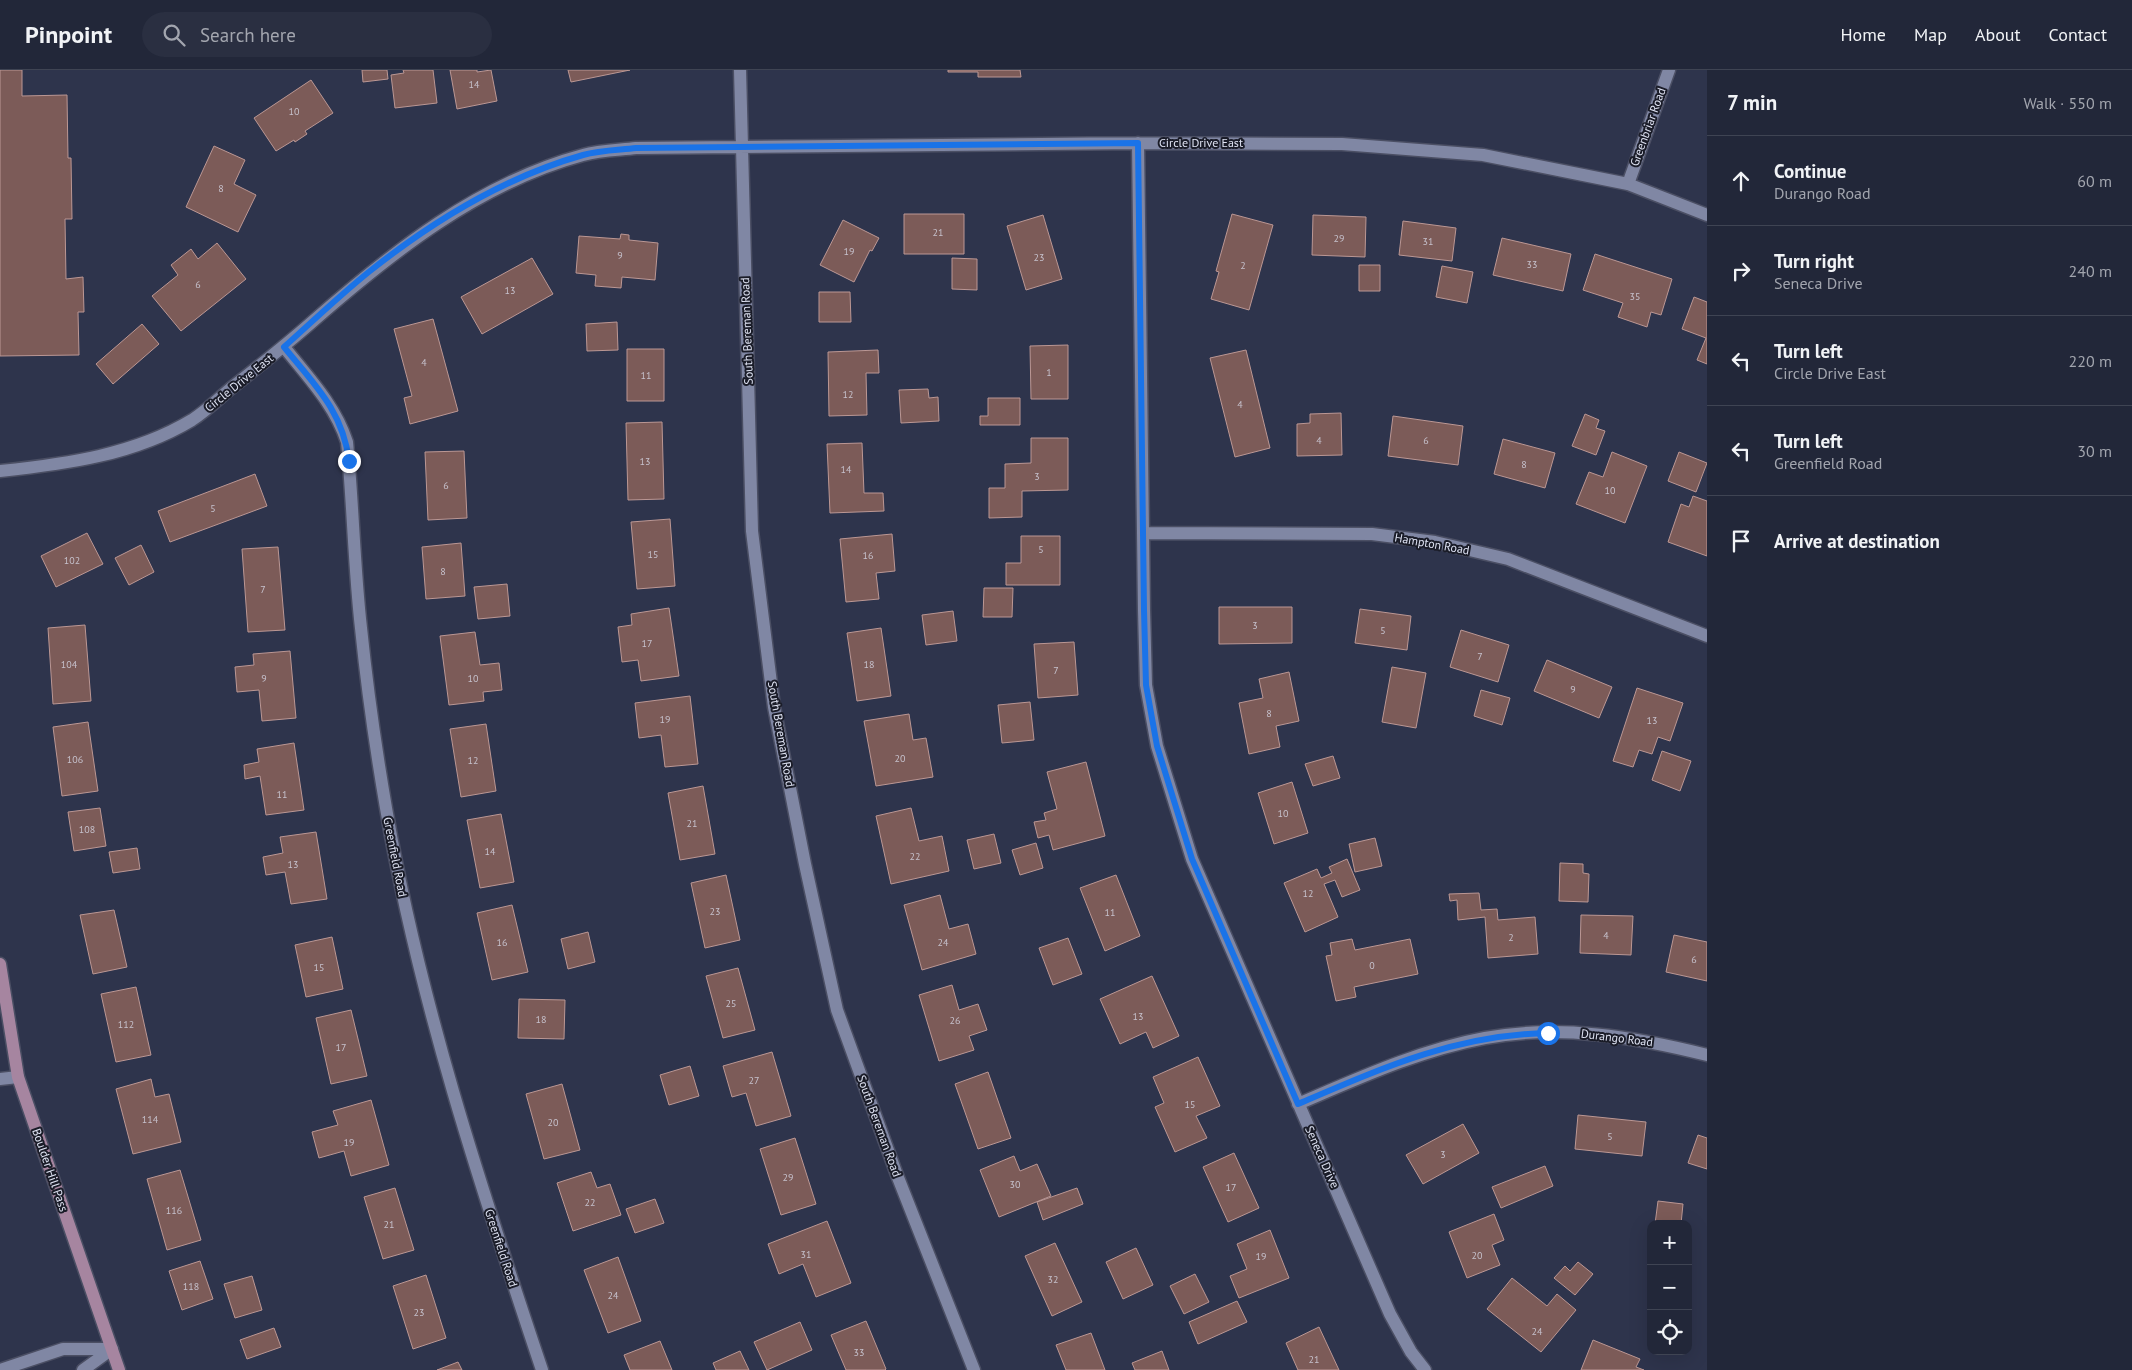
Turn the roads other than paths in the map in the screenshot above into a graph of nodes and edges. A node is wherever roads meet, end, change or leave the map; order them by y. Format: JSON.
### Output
{"nodes":[{"id":1,"x":740,"y":70,"type":"edge"},
{"id":2,"x":1669,"y":70,"type":"edge"},
{"id":3,"x":1138,"y":143,"type":"junction"},
{"id":4,"x":742,"y":148,"type":"junction"},
{"id":5,"x":1628,"y":184,"type":"junction"},
{"id":6,"x":1707,"y":215,"type":"edge"},
{"id":7,"x":284,"y":347,"type":"junction"},
{"id":8,"x":0,"y":471,"type":"edge"},
{"id":9,"x":1142,"y":533,"type":"junction"},
{"id":10,"x":1707,"y":636,"type":"edge"},
{"id":11,"x":0,"y":964,"type":"edge"},
{"id":12,"x":1707,"y":1056,"type":"edge"},
{"id":13,"x":18,"y":1076,"type":"junction"},
{"id":14,"x":0,"y":1079,"type":"edge"},
{"id":15,"x":1298,"y":1104,"type":"junction"},
{"id":16,"x":112,"y":1349,"type":"junction"},
{"id":17,"x":0,"y":1370,"type":"edge"},
{"id":18,"x":83,"y":1370,"type":"edge"},
{"id":19,"x":120,"y":1370,"type":"edge"},
{"id":20,"x":542,"y":1370,"type":"edge"},
{"id":21,"x":974,"y":1370,"type":"edge"},
{"id":22,"x":1425,"y":1370,"type":"edge"}],
"edges":[{"from":1,"to":4,"type":"street","name":"South Bereman Road"},
{"from":2,"to":5,"type":"street","name":"Greenbriar Road"},
{"from":3,"to":4,"type":"street","name":"Circle Drive East"},
{"from":3,"to":5,"type":"street","name":"Circle Drive East"},
{"from":3,"to":9,"type":"street","name":"Seneca Drive"},
{"from":4,"to":7,"type":"street","name":"Circle Drive East"},
{"from":4,"to":21,"type":"street","name":"South Bereman Road"},
{"from":5,"to":6,"type":"street","name":"Circle Drive East"},
{"from":7,"to":8,"type":"street","name":"Circle Drive East"},
{"from":7,"to":20,"type":"street","name":"Greenfield Road"},
{"from":9,"to":10,"type":"street","name":"Hampton Road"},
{"from":9,"to":15,"type":"street","name":"Seneca Drive"},
{"from":11,"to":13,"type":"street","name":"Boulder Hill Pass"},
{"from":12,"to":15,"type":"street","name":"Durango Road"},
{"from":13,"to":14,"type":"street"},
{"from":13,"to":16,"type":"street","name":"Boulder Hill Pass"},
{"from":15,"to":22,"type":"street","name":"Seneca Drive"},
{"from":16,"to":17,"type":"street"},
{"from":16,"to":18,"type":"street"},
{"from":16,"to":19,"type":"street","name":"Boulder Hill Pass"}]}
